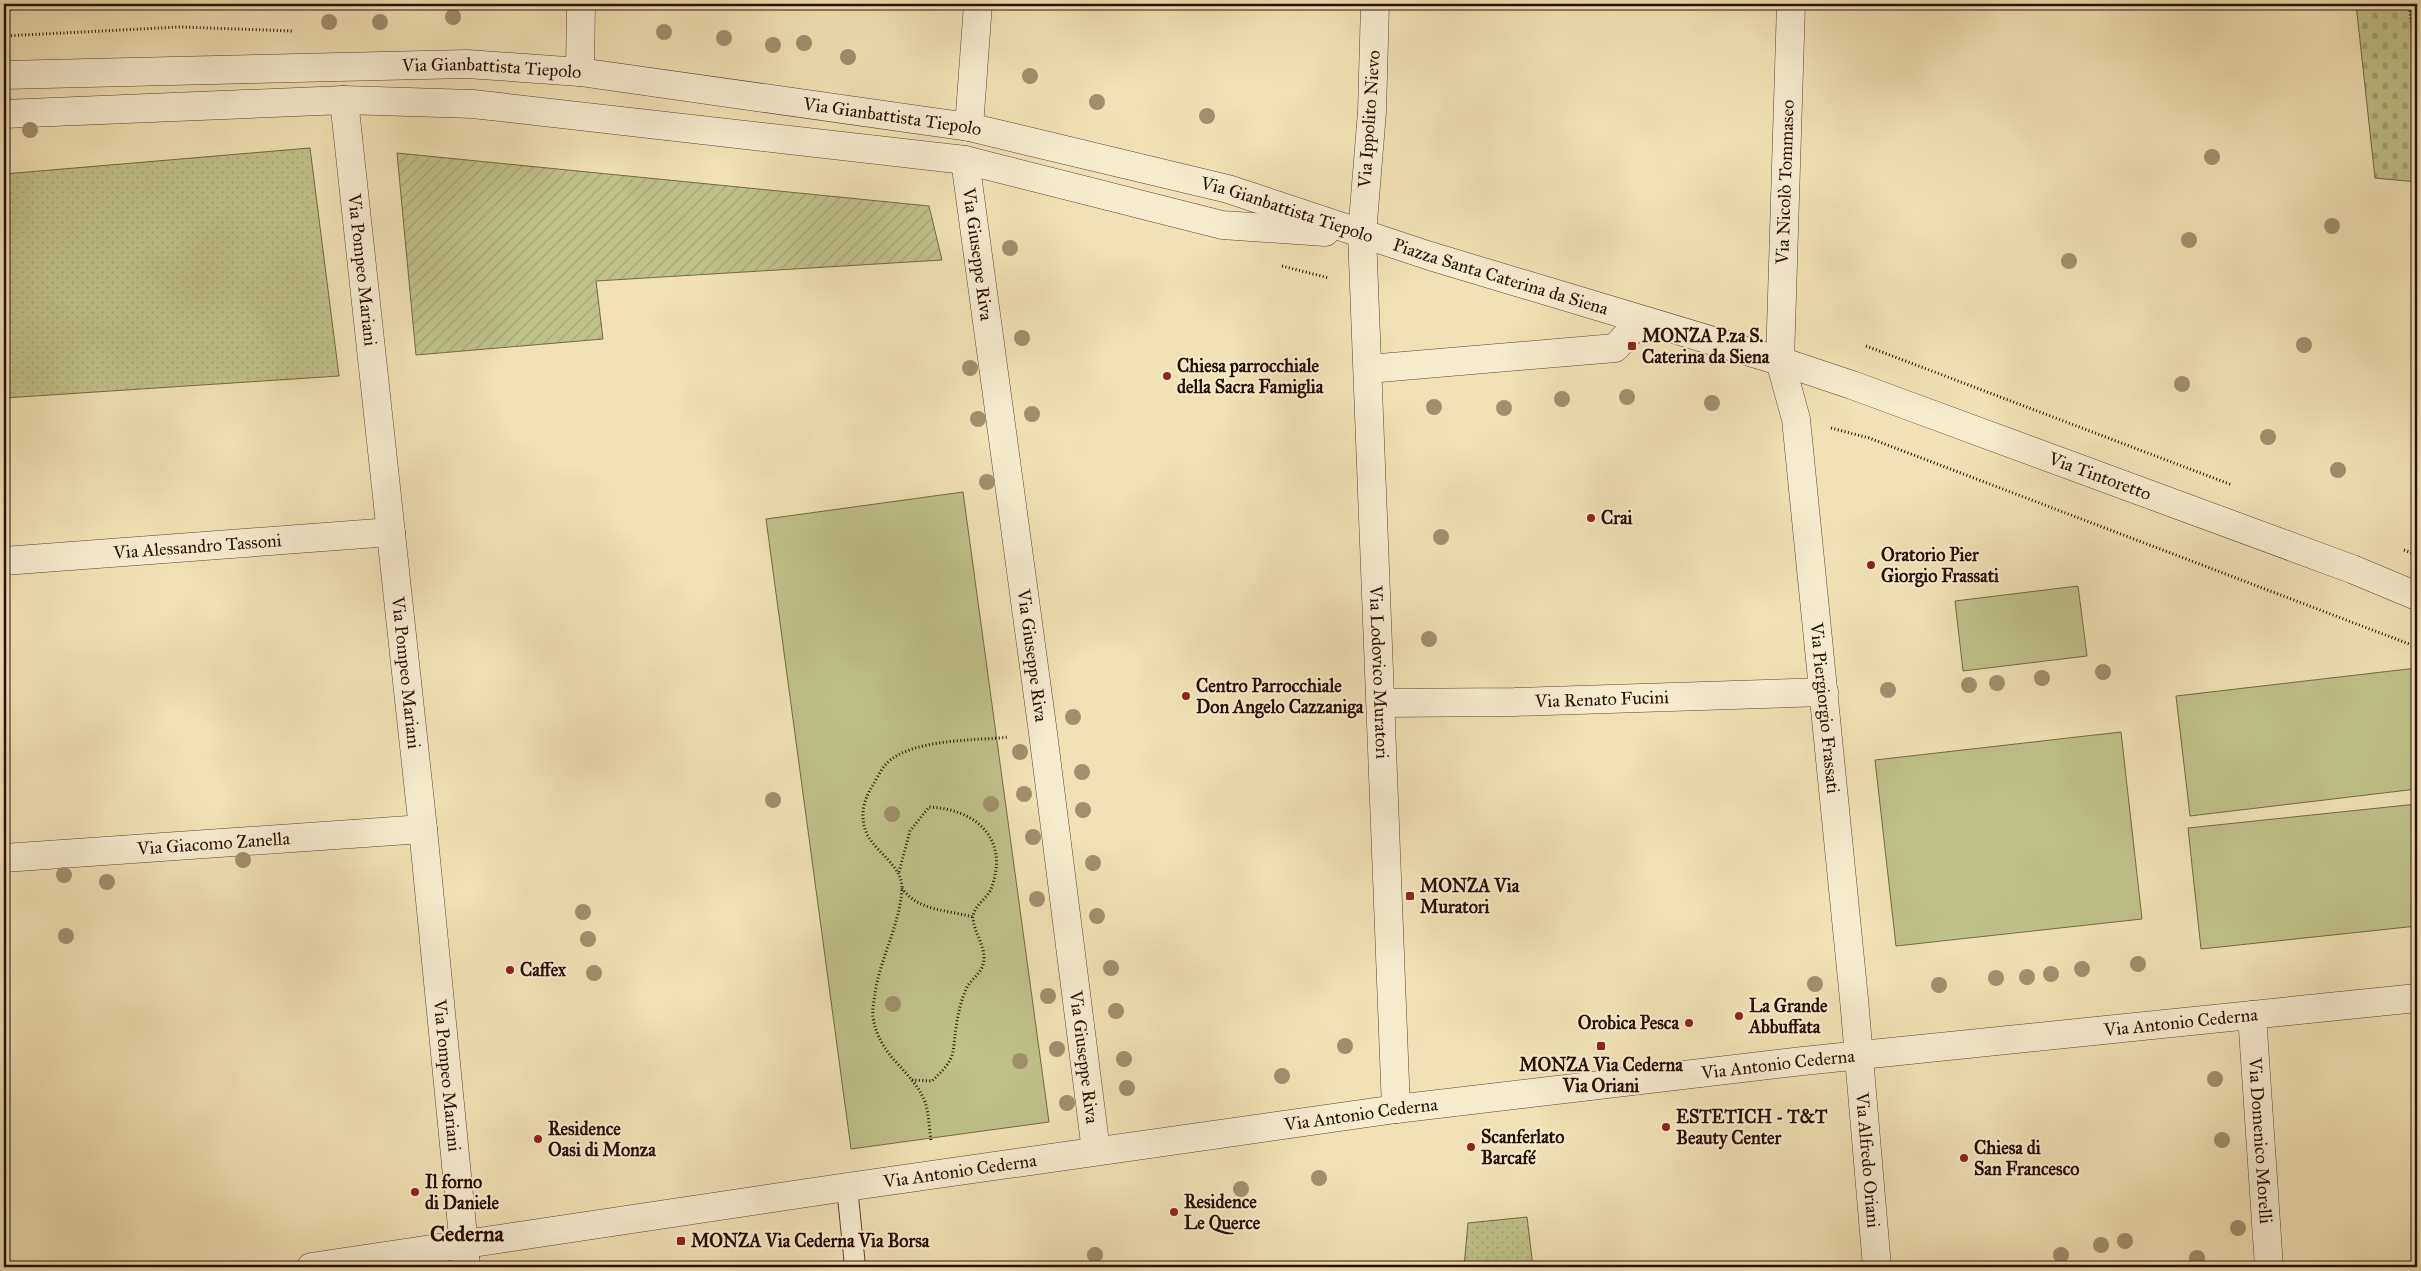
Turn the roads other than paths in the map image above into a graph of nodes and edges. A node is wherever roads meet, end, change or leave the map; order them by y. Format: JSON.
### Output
{"nodes":[{"id":1,"x":581,"y":4,"type":"edge"},
{"id":2,"x":978,"y":4,"type":"edge"},
{"id":3,"x":1375,"y":4,"type":"edge"},
{"id":4,"x":1791,"y":4,"type":"edge"},
{"id":5,"x":580,"y":72,"type":"junction"},
{"id":6,"x":4,"y":74,"type":"edge"},
{"id":7,"x":344,"y":100,"type":"junction"},
{"id":8,"x":4,"y":114,"type":"edge"},
{"id":9,"x":969,"y":126,"type":"junction"},
{"id":10,"x":965,"y":160,"type":"junction"},
{"id":11,"x":1362,"y":234,"type":"junction"},
{"id":12,"x":1640,"y":321,"type":"junction"},
{"id":13,"x":1780,"y":361,"type":"junction"},
{"id":14,"x":1368,"y":369,"type":"junction"},
{"id":15,"x":391,"y":532,"type":"junction"},
{"id":16,"x":4,"y":561,"type":"edge"},
{"id":17,"x":2417,"y":596,"type":"edge"},
{"id":18,"x":1824,"y":692,"type":"junction"},
{"id":19,"x":1381,"y":703,"type":"junction"},
{"id":20,"x":423,"y":829,"type":"junction"},
{"id":21,"x":4,"y":858,"type":"edge"},
{"id":22,"x":2417,"y":998,"type":"edge"},
{"id":23,"x":2252,"y":1015,"type":"junction"},
{"id":24,"x":1858,"y":1055,"type":"junction"},
{"id":25,"x":1396,"y":1109,"type":"junction"},
{"id":26,"x":1096,"y":1151,"type":"junction"},
{"id":27,"x":847,"y":1187,"type":"junction"},
{"id":28,"x":465,"y":1256,"type":"edge"},
{"id":29,"x":855,"y":1266,"type":"edge"},
{"id":30,"x":311,"y":1267,"type":"edge"},
{"id":31,"x":1877,"y":1267,"type":"edge"},
{"id":32,"x":2269,"y":1267,"type":"edge"}],
"edges":[{"from":1,"to":5,"type":"street"},
{"from":2,"to":9,"type":"street"},
{"from":3,"to":11,"type":"street","name":"Via Ippolito Nievo"},
{"from":4,"to":13,"type":"street","name":"Via Nicolò Tommaseo"},
{"from":5,"to":6,"type":"street","name":"Via Gianbattista Tiepolo"},
{"from":5,"to":9,"type":"street","name":"Via Gianbattista Tiepolo"},
{"from":7,"to":8,"type":"street","name":"Via Gianbattista Tiepolo"},
{"from":7,"to":10,"type":"street","name":"Via Gianbattista Tiepolo"},
{"from":7,"to":15,"type":"street","name":"Via Pompeo Mariani"},
{"from":9,"to":11,"type":"street","name":"Via Gianbattista Tiepolo"},
{"from":10,"to":11,"type":"street","name":"Via Gianbattista Tiepolo"},
{"from":10,"to":26,"type":"street","name":"Via Giuseppe Riva"},
{"from":11,"to":12,"type":"street","name":"Piazza Santa Caterina da Siena"},
{"from":11,"to":14,"type":"street","name":"Via Lodovico Muratori"},
{"from":12,"to":13,"type":"street","name":"Piazza Santa Caterina da Siena"},
{"from":12,"to":14,"type":"street"},
{"from":13,"to":17,"type":"street","name":"Via Tintoretto"},
{"from":13,"to":18,"type":"street","name":"Via Piergiorgio Frassati"},
{"from":14,"to":19,"type":"street","name":"Via Lodovico Muratori"},
{"from":15,"to":16,"type":"street","name":"Via Alessandro Tassoni"},
{"from":15,"to":20,"type":"street","name":"Via Pompeo Mariani"},
{"from":18,"to":19,"type":"street","name":"Via Renato Fucini"},
{"from":18,"to":24,"type":"street","name":"Via Piergiorgio Frassati"},
{"from":19,"to":25,"type":"street","name":"Via Lodovico Muratori"},
{"from":20,"to":21,"type":"street","name":"Via Giacomo Zanella"},
{"from":20,"to":28,"type":"street","name":"Via Pompeo Mariani"},
{"from":22,"to":23,"type":"street","name":"Via Antonio Cederna"},
{"from":23,"to":24,"type":"street","name":"Via Antonio Cederna"},
{"from":23,"to":32,"type":"street","name":"Via Domenico Morelli"},
{"from":24,"to":25,"type":"street","name":"Via Antonio Cederna"},
{"from":24,"to":31,"type":"street","name":"Via Alfredo Oriani"},
{"from":25,"to":26,"type":"street","name":"Via Antonio Cederna"},
{"from":26,"to":27,"type":"street","name":"Via Antonio Cederna"},
{"from":27,"to":28,"type":"street","name":"Via Antonio Cederna"},
{"from":27,"to":29,"type":"lane"},
{"from":28,"to":30,"type":"street","name":"Via Antonio Cederna"}]}
